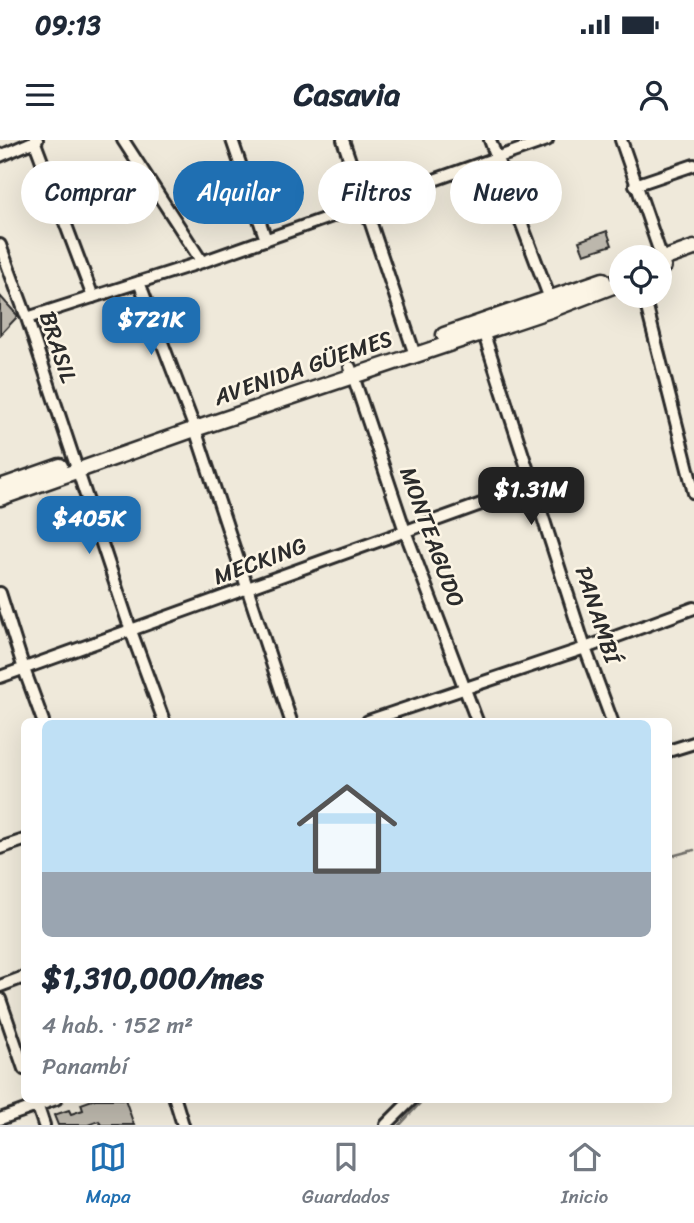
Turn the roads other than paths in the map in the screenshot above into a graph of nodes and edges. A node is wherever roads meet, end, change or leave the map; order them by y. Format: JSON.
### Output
{"nodes":[{"id":1,"x":35,"y":140,"type":"edge"},
{"id":2,"x":123,"y":140,"type":"edge"},
{"id":3,"x":232,"y":140,"type":"edge"},
{"id":4,"x":343,"y":140,"type":"edge"},
{"id":5,"x":489,"y":140,"type":"edge"},
{"id":6,"x":547,"y":140,"type":"edge"},
{"id":7,"x":621,"y":140,"type":"edge"},
{"id":8,"x":0,"y":156,"type":"edge"},
{"id":9,"x":496,"y":160,"type":"junction"},
{"id":10,"x":350,"y":161,"type":"edge"},
{"id":11,"x":694,"y":165,"type":"edge"},
{"id":12,"x":436,"y":181,"type":"edge"},
{"id":13,"x":635,"y":185,"type":"junction"},
{"id":14,"x":318,"y":222,"type":"edge"},
{"id":15,"x":372,"y":224,"type":"edge"},
{"id":16,"x":266,"y":240,"type":"junction"},
{"id":17,"x":0,"y":245,"type":"edge"},
{"id":18,"x":656,"y":245,"type":"edge"},
{"id":19,"x":694,"y":248,"type":"edge"},
{"id":20,"x":694,"y":257,"type":"edge"},
{"id":21,"x":672,"y":259,"type":"edge"},
{"id":22,"x":202,"y":262,"type":"junction"},
{"id":23,"x":672,"y":262,"type":"edge"},
{"id":24,"x":609,"y":279,"type":"edge"},
{"id":25,"x":139,"y":282,"type":"junction"},
{"id":26,"x":609,"y":287,"type":"edge"},
{"id":27,"x":93,"y":298,"type":"junction"},
{"id":28,"x":552,"y":304,"type":"junction"},
{"id":29,"x":647,"y":308,"type":"edge"},
{"id":30,"x":27,"y":318,"type":"junction"},
{"id":31,"x":482,"y":327,"type":"junction"},
{"id":32,"x":413,"y":350,"type":"junction"},
{"id":33,"x":352,"y":371,"type":"junction"},
{"id":34,"x":193,"y":425,"type":"junction"},
{"id":35,"x":74,"y":467,"type":"junction"},
{"id":36,"x":534,"y":485,"type":"junction"},
{"id":37,"x":0,"y":487,"type":"edge"},
{"id":38,"x":694,"y":493,"type":"edge"},
{"id":39,"x":0,"y":498,"type":"edge"},
{"id":40,"x":405,"y":531,"type":"junction"},
{"id":41,"x":246,"y":588,"type":"junction"},
{"id":42,"x":0,"y":593,"type":"edge"},
{"id":43,"x":694,"y":608,"type":"edge"},
{"id":44,"x":131,"y":631,"type":"junction"},
{"id":45,"x":585,"y":648,"type":"junction"},
{"id":46,"x":24,"y":669,"type":"junction"},
{"id":47,"x":0,"y":677,"type":"edge"},
{"id":48,"x":465,"y":687,"type":"junction"},
{"id":49,"x":42,"y":718,"type":"edge"},
{"id":50,"x":163,"y":718,"type":"edge"},
{"id":51,"x":290,"y":718,"type":"edge"},
{"id":52,"x":377,"y":718,"type":"edge"},
{"id":53,"x":476,"y":718,"type":"edge"},
{"id":54,"x":611,"y":718,"type":"edge"},
{"id":55,"x":694,"y":743,"type":"edge"},
{"id":56,"x":672,"y":750,"type":"edge"},
{"id":57,"x":21,"y":841,"type":"edge"},
{"id":58,"x":0,"y":848,"type":"edge"},
{"id":59,"x":21,"y":978,"type":"edge"},
{"id":60,"x":0,"y":986,"type":"edge"},
{"id":61,"x":0,"y":999,"type":"edge"},
{"id":62,"x":21,"y":1060,"type":"edge"},
{"id":63,"x":34,"y":1103,"type":"edge"},
{"id":64,"x":36,"y":1103,"type":"edge"},
{"id":65,"x":176,"y":1103,"type":"edge"},
{"id":66,"x":408,"y":1103,"type":"edge"},
{"id":67,"x":0,"y":1119,"type":"edge"},
{"id":68,"x":44,"y":1125,"type":"edge"},
{"id":69,"x":183,"y":1125,"type":"edge"},
{"id":70,"x":386,"y":1125,"type":"edge"}],
"edges":[{"from":1,"to":8,"type":"street"},
{"from":1,"to":27,"type":"street"},
{"from":2,"to":22,"type":"street"},
{"from":3,"to":16,"type":"street"},
{"from":4,"to":10,"type":"street"},
{"from":5,"to":9,"type":"street"},
{"from":6,"to":9,"type":"street"},
{"from":7,"to":13,"type":"street"},
{"from":9,"to":12,"type":"street"},
{"from":9,"to":28,"type":"street"},
{"from":11,"to":13,"type":"street"},
{"from":13,"to":18,"type":"street"},
{"from":14,"to":16,"type":"street"},
{"from":15,"to":32,"type":"street"},
{"from":16,"to":22,"type":"street"},
{"from":17,"to":30,"type":"street","name":"BRASIL"},
{"from":19,"to":21,"type":"main road"},
{"from":20,"to":23,"type":"main road"},
{"from":22,"to":25,"type":"street"},
{"from":24,"to":28,"type":"main road","name":"AVENIDA GÜEMES"},
{"from":25,"to":27,"type":"street"},
{"from":25,"to":34,"type":"street"},
{"from":26,"to":28,"type":"main road","name":"AVENIDA GÜEMES"},
{"from":27,"to":30,"type":"street"},
{"from":28,"to":31,"type":"main road","name":"AVENIDA GÜEMES"},
{"from":29,"to":38,"type":"street"},
{"from":30,"to":35,"type":"street","name":"BRASIL"},
{"from":31,"to":32,"type":"main road","name":"AVENIDA GÜEMES"},
{"from":31,"to":36,"type":"street","name":"PANAMBÍ"},
{"from":32,"to":33,"type":"main road","name":"AVENIDA GÜEMES"},
{"from":33,"to":34,"type":"main road","name":"AVENIDA GÜEMES"},
{"from":33,"to":40,"type":"street","name":"MONTEAGUDO"},
{"from":34,"to":35,"type":"main road","name":"AVENIDA GÜEMES"},
{"from":34,"to":41,"type":"street"},
{"from":35,"to":37,"type":"main road","name":"AVENIDA GÜEMES"},
{"from":35,"to":39,"type":"main road","name":"AVENIDA GÜEMES"},
{"from":35,"to":44,"type":"street","name":"BRASIL"},
{"from":36,"to":40,"type":"street","name":"MECKING"},
{"from":36,"to":45,"type":"street","name":"PANAMBÍ"},
{"from":40,"to":41,"type":"street","name":"MECKING"},
{"from":40,"to":48,"type":"street","name":"MONTEAGUDO"},
{"from":41,"to":44,"type":"street","name":"MECKING"},
{"from":41,"to":51,"type":"street"},
{"from":42,"to":46,"type":"street"},
{"from":43,"to":45,"type":"street"},
{"from":44,"to":46,"type":"street","name":"MECKING"},
{"from":44,"to":50,"type":"street","name":"BRASIL"},
{"from":45,"to":48,"type":"street"},
{"from":45,"to":54,"type":"street","name":"PANAMBÍ"},
{"from":46,"to":47,"type":"street","name":"MECKING"},
{"from":46,"to":49,"type":"street"},
{"from":48,"to":52,"type":"street"},
{"from":48,"to":53,"type":"street","name":"MONTEAGUDO"},
{"from":55,"to":56,"type":"street"},
{"from":57,"to":58,"type":"street"},
{"from":59,"to":60,"type":"street"},
{"from":61,"to":62,"type":"street"},
{"from":63,"to":67,"type":"street"},
{"from":64,"to":68,"type":"street"},
{"from":65,"to":69,"type":"street"},
{"from":66,"to":70,"type":"street"}]}
